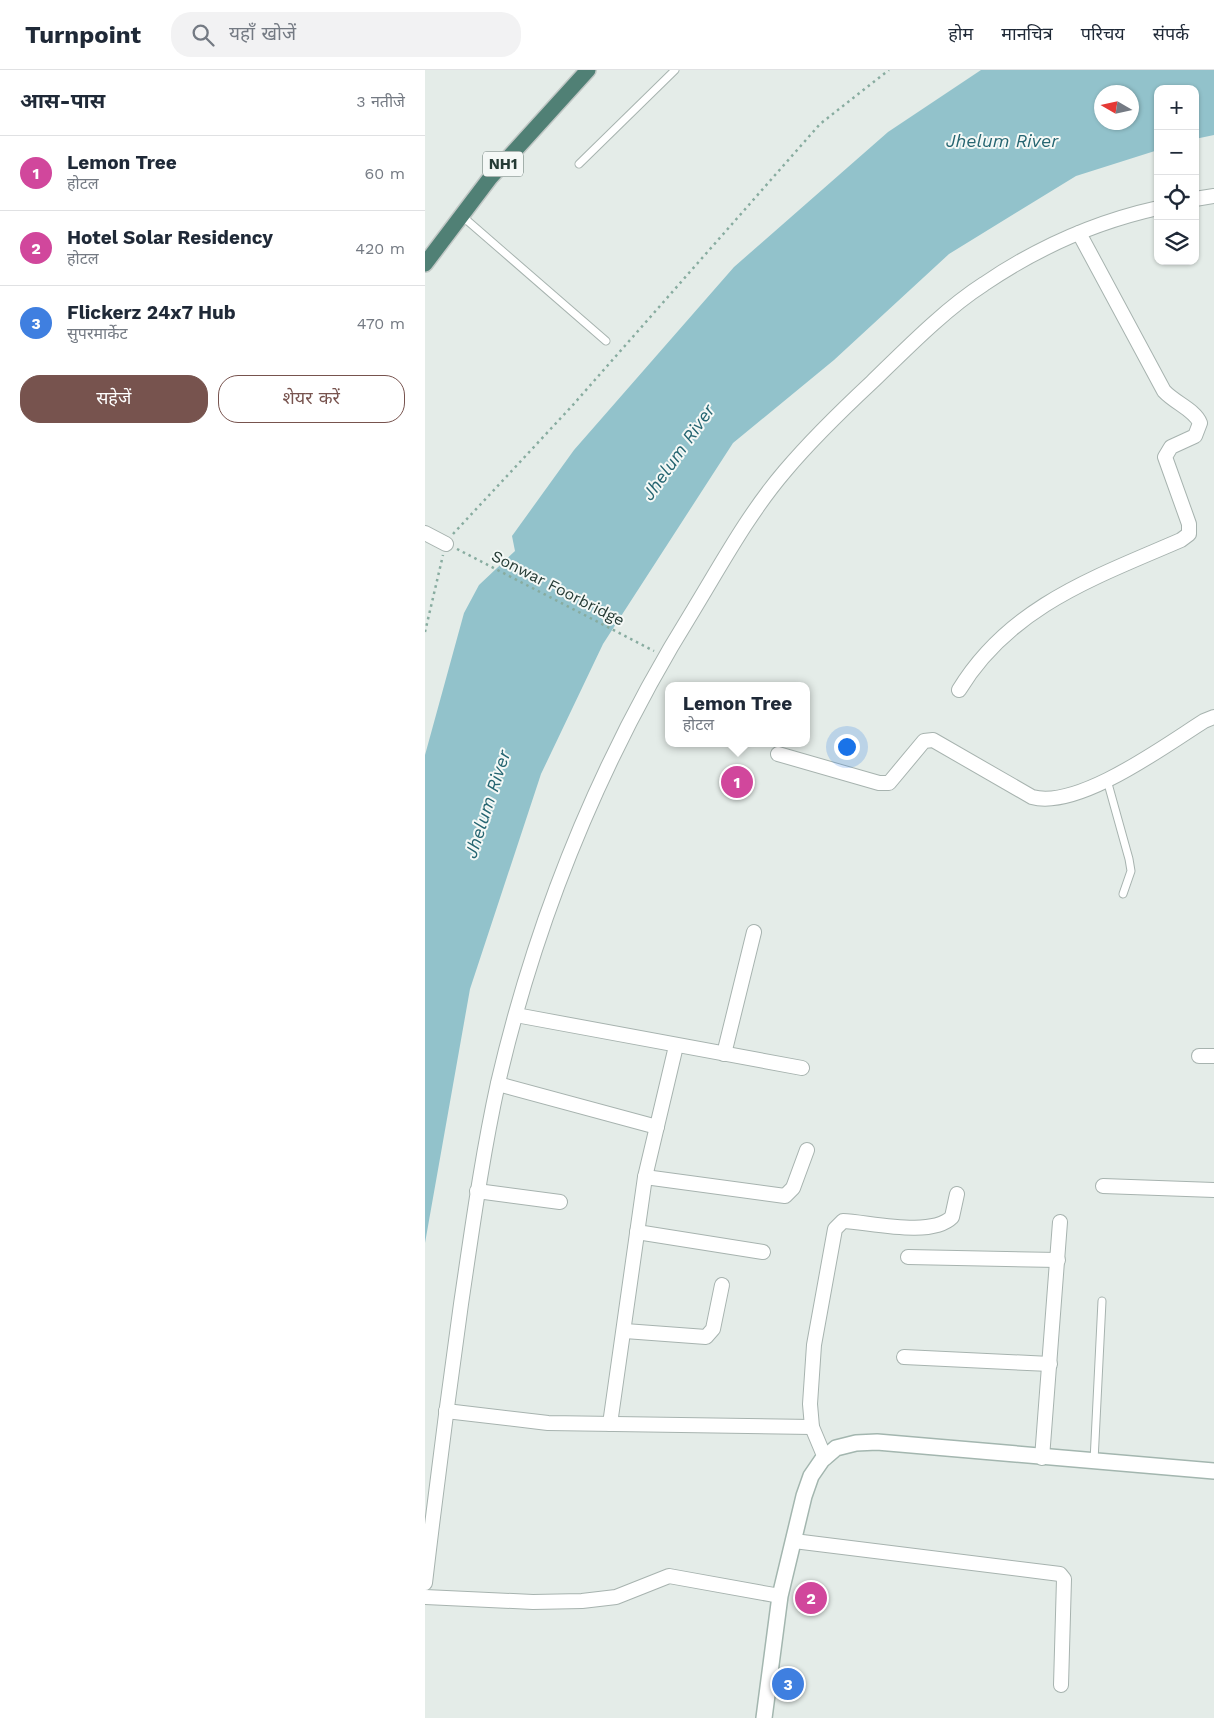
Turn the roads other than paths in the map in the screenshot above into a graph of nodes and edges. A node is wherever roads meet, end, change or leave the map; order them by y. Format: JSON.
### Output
{"nodes":[{"id":1,"x":588,"y":70,"type":"edge"},
{"id":2,"x":675,"y":70,"type":"edge"},
{"id":3,"x":579,"y":164,"type":"dead end"},
{"id":4,"x":1214,"y":196,"type":"edge"},
{"id":5,"x":1199,"y":198,"type":"edge"},
{"id":6,"x":1154,"y":209,"type":"edge"},
{"id":7,"x":462,"y":216,"type":"junction"},
{"id":8,"x":1079,"y":233,"type":"junction"},
{"id":9,"x":425,"y":264,"type":"edge"},
{"id":10,"x":606,"y":341,"type":"dead end"},
{"id":11,"x":425,"y":533,"type":"edge"},
{"id":12,"x":446,"y":544,"type":"road end"},
{"id":13,"x":959,"y":690,"type":"dead end"},
{"id":14,"x":1214,"y":717,"type":"edge"},
{"id":15,"x":778,"y":754,"type":"dead end"},
{"id":16,"x":1107,"y":780,"type":"junction"},
{"id":17,"x":1123,"y":894,"type":"dead end"},
{"id":18,"x":755,"y":932,"type":"dead end"},
{"id":19,"x":515,"y":1016,"type":"junction"},
{"id":20,"x":676,"y":1046,"type":"junction"},
{"id":21,"x":724,"y":1054,"type":"junction"},
{"id":22,"x":1199,"y":1056,"type":"dead end"},
{"id":23,"x":1214,"y":1056,"type":"edge"},
{"id":24,"x":802,"y":1068,"type":"dead end"},
{"id":25,"x":498,"y":1084,"type":"junction"},
{"id":26,"x":657,"y":1127,"type":"junction"},
{"id":27,"x":807,"y":1150,"type":"dead end"},
{"id":28,"x":645,"y":1177,"type":"junction"},
{"id":29,"x":1103,"y":1186,"type":"dead end"},
{"id":30,"x":1214,"y":1190,"type":"edge"},
{"id":31,"x":477,"y":1191,"type":"junction"},
{"id":32,"x":957,"y":1194,"type":"dead end"},
{"id":33,"x":560,"y":1202,"type":"dead end"},
{"id":34,"x":1060,"y":1222,"type":"dead end"},
{"id":35,"x":637,"y":1232,"type":"junction"},
{"id":36,"x":763,"y":1252,"type":"dead end"},
{"id":37,"x":908,"y":1256,"type":"dead end"},
{"id":38,"x":1058,"y":1260,"type":"junction"},
{"id":39,"x":722,"y":1285,"type":"dead end"},
{"id":40,"x":1103,"y":1301,"type":"dead end"},
{"id":41,"x":625,"y":1331,"type":"junction"},
{"id":42,"x":904,"y":1356,"type":"dead end"},
{"id":43,"x":1050,"y":1364,"type":"junction"},
{"id":44,"x":446,"y":1411,"type":"junction"},
{"id":45,"x":610,"y":1424,"type":"junction"},
{"id":46,"x":811,"y":1428,"type":"junction"},
{"id":47,"x":825,"y":1458,"type":"junction"},
{"id":48,"x":1043,"y":1458,"type":"junction"},
{"id":49,"x":1094,"y":1462,"type":"junction"},
{"id":50,"x":1214,"y":1471,"type":"edge"},
{"id":51,"x":794,"y":1540,"type":"junction"},
{"id":52,"x":425,"y":1583,"type":"edge"},
{"id":53,"x":780,"y":1596,"type":"junction"},
{"id":54,"x":425,"y":1597,"type":"edge"},
{"id":55,"x":1061,"y":1685,"type":"dead end"},
{"id":56,"x":764,"y":1718,"type":"edge"}],
"edges":[{"from":1,"to":7,"type":"highway","number":"NH1"},
{"from":2,"to":3,"type":"lane"},
{"from":4,"to":5,"type":"street"},
{"from":6,"to":8,"type":"street"},
{"from":7,"to":9,"type":"highway","number":"NH1"},
{"from":7,"to":10,"type":"lane"},
{"from":8,"to":13,"type":"street"},
{"from":8,"to":19,"type":"street"},
{"from":11,"to":12,"type":"street"},
{"from":14,"to":16,"type":"street"},
{"from":15,"to":16,"type":"street"},
{"from":16,"to":17,"type":"lane"},
{"from":18,"to":21,"type":"street"},
{"from":19,"to":20,"type":"street"},
{"from":19,"to":25,"type":"street"},
{"from":20,"to":21,"type":"street"},
{"from":20,"to":26,"type":"street"},
{"from":21,"to":24,"type":"street"},
{"from":22,"to":23,"type":"street"},
{"from":25,"to":26,"type":"street"},
{"from":25,"to":31,"type":"street"},
{"from":26,"to":28,"type":"street"},
{"from":27,"to":28,"type":"street"},
{"from":28,"to":35,"type":"street"},
{"from":29,"to":30,"type":"street"},
{"from":31,"to":33,"type":"street"},
{"from":31,"to":44,"type":"street"},
{"from":32,"to":46,"type":"street"},
{"from":34,"to":38,"type":"street"},
{"from":35,"to":36,"type":"street"},
{"from":35,"to":41,"type":"street"},
{"from":37,"to":38,"type":"street"},
{"from":38,"to":43,"type":"street"},
{"from":39,"to":41,"type":"street"},
{"from":40,"to":49,"type":"lane"},
{"from":41,"to":45,"type":"street"},
{"from":42,"to":43,"type":"street"},
{"from":43,"to":48,"type":"street"},
{"from":44,"to":45,"type":"street"},
{"from":44,"to":52,"type":"street"},
{"from":45,"to":46,"type":"street"},
{"from":46,"to":47,"type":"street"},
{"from":47,"to":48,"type":"main road"},
{"from":47,"to":51,"type":"main road"},
{"from":48,"to":49,"type":"main road"},
{"from":49,"to":50,"type":"main road"},
{"from":51,"to":53,"type":"main road"},
{"from":51,"to":55,"type":"street"},
{"from":53,"to":54,"type":"street"},
{"from":53,"to":56,"type":"main road"}]}
